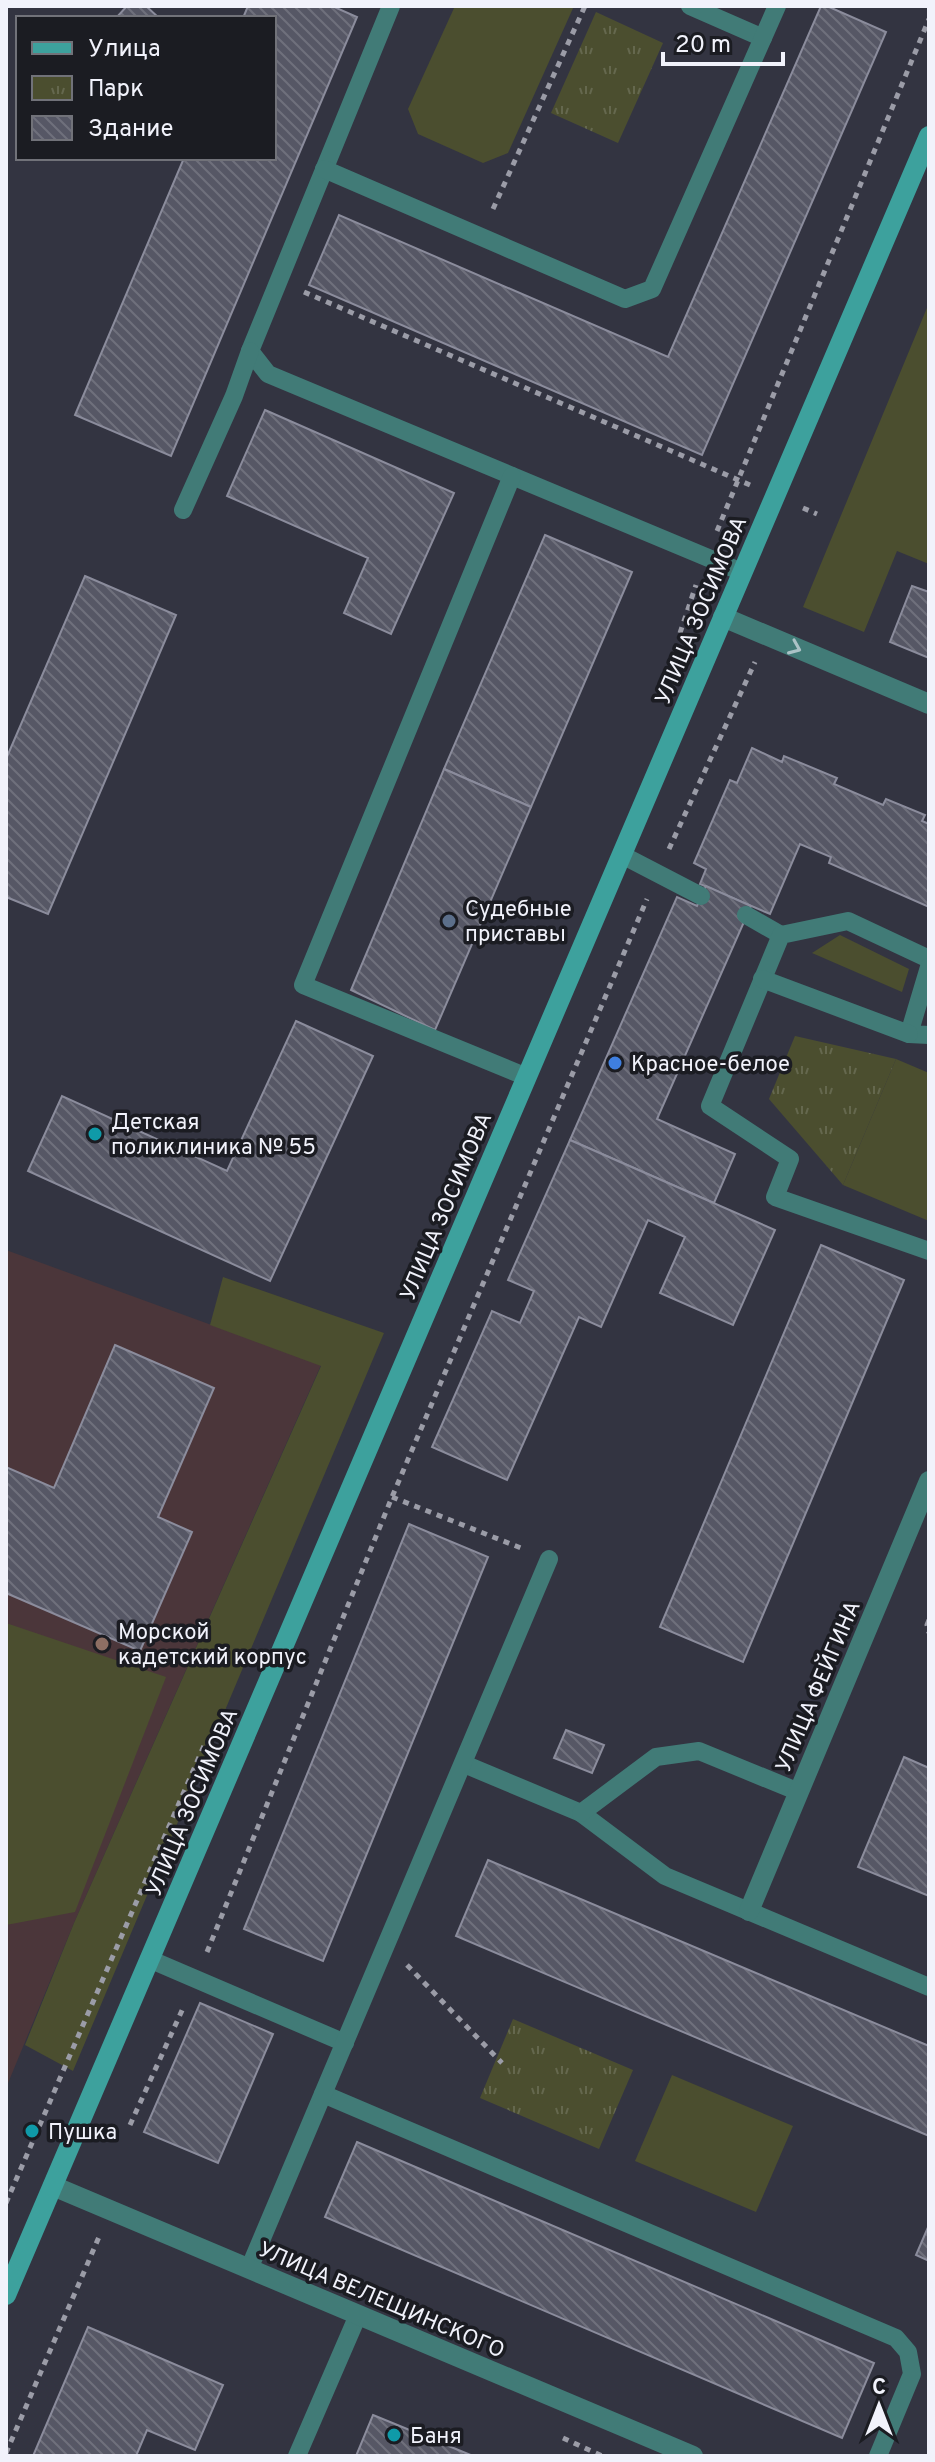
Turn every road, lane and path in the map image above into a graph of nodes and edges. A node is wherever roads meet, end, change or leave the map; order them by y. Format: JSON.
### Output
{"nodes":[{"id":1,"x":391,"y":6,"type":"edge"},
{"id":2,"x":585,"y":6,"type":"edge"},
{"id":3,"x":690,"y":6,"type":"edge"},
{"id":4,"x":777,"y":6,"type":"edge"},
{"id":5,"x":929,"y":19,"type":"edge"},
{"id":6,"x":763,"y":38,"type":"junction"},
{"id":7,"x":927,"y":148,"type":"edge"},
{"id":8,"x":324,"y":169,"type":"junction"},
{"id":9,"x":481,"y":237,"type":"junction"},
{"id":10,"x":278,"y":281,"type":"junction"},
{"id":11,"x":250,"y":351,"type":"junction"},
{"id":12,"x":512,"y":476,"type":"junction"},
{"id":13,"x":739,"y":481,"type":"junction"},
{"id":14,"x":183,"y":510,"type":"dead end"},
{"id":15,"x":706,"y":557,"type":"junction"},
{"id":16,"x":742,"y":572,"type":"junction"},
{"id":17,"x":723,"y":617,"type":"junction"},
{"id":18,"x":679,"y":636,"type":"dead end"},
{"id":19,"x":929,"y":704,"type":"edge"},
{"id":20,"x":622,"y":855,"type":"junction"},
{"id":21,"x":701,"y":896,"type":"dead end"},
{"id":22,"x":746,"y":915,"type":"dead end"},
{"id":23,"x":781,"y":935,"type":"junction"},
{"id":24,"x":929,"y":959,"type":"edge"},
{"id":25,"x":929,"y":967,"type":"edge"},
{"id":26,"x":762,"y":979,"type":"junction"},
{"id":27,"x":909,"y":1034,"type":"junction"},
{"id":28,"x":929,"y":1035,"type":"edge"},
{"id":29,"x":527,"y":1077,"type":"junction"},
{"id":30,"x":549,"y":1133,"type":"dead end"},
{"id":31,"x":929,"y":1251,"type":"edge"},
{"id":32,"x":929,"y":1481,"type":"edge"},
{"id":33,"x":392,"y":1497,"type":"junction"},
{"id":34,"x":549,"y":1559,"type":"joint"},
{"id":35,"x":929,"y":1620,"type":"edge"},
{"id":36,"x":929,"y":1633,"type":"edge"},
{"id":37,"x":207,"y":1738,"type":"dead end"},
{"id":38,"x":464,"y":1764,"type":"junction"},
{"id":39,"x":799,"y":1792,"type":"junction"},
{"id":40,"x":581,"y":1813,"type":"junction"},
{"id":41,"x":749,"y":1911,"type":"junction"},
{"id":42,"x":387,"y":1945,"type":"junction"},
{"id":43,"x":149,"y":1959,"type":"junction"},
{"id":44,"x":196,"y":1980,"type":"junction"},
{"id":45,"x":929,"y":1987,"type":"edge"},
{"id":46,"x":345,"y":2043,"type":"junction"},
{"id":47,"x":502,"y":2063,"type":"dead end"},
{"id":48,"x":323,"y":2094,"type":"junction"},
{"id":49,"x":130,"y":2125,"type":"dead end"},
{"id":50,"x":53,"y":2186,"type":"junction"},
{"id":51,"x":6,"y":2203,"type":"edge"},
{"id":52,"x":100,"y":2234,"type":"dead end"},
{"id":53,"x":249,"y":2269,"type":"junction"},
{"id":54,"x":6,"y":2295,"type":"edge"},
{"id":55,"x":358,"y":2315,"type":"junction"},
{"id":56,"x":6,"y":2453,"type":"edge"},
{"id":57,"x":297,"y":2456,"type":"edge"},
{"id":58,"x":693,"y":2456,"type":"edge"},
{"id":59,"x":878,"y":2456,"type":"edge"}],
"edges":[{"from":1,"to":8,"type":"lane"},
{"from":2,"to":9,"type":"path"},
{"from":3,"to":6,"type":"lane"},
{"from":4,"to":6,"type":"lane"},
{"from":5,"to":13,"type":"path"},
{"from":6,"to":9,"type":"lane"},
{"from":7,"to":16,"type":"main road","name":"УЛИЦА ЗОСИМОВА"},
{"from":8,"to":9,"type":"lane"},
{"from":8,"to":10,"type":"lane"},
{"from":10,"to":11,"type":"lane"},
{"from":10,"to":13,"type":"path"},
{"from":11,"to":12,"type":"lane"},
{"from":11,"to":14,"type":"lane"},
{"from":12,"to":15,"type":"lane"},
{"from":12,"to":29,"type":"lane"},
{"from":13,"to":15,"type":"path"},
{"from":15,"to":16,"type":"lane"},
{"from":15,"to":18,"type":"path"},
{"from":16,"to":17,"type":"main road","name":"УЛИЦА ЗОСИМОВА"},
{"from":17,"to":19,"type":"street","one_way":true},
{"from":17,"to":20,"type":"main road","name":"УЛИЦА ЗОСИМОВА"},
{"from":20,"to":21,"type":"lane"},
{"from":20,"to":29,"type":"main road","name":"УЛИЦА ЗОСИМОВА"},
{"from":22,"to":23,"type":"lane"},
{"from":23,"to":24,"type":"lane"},
{"from":23,"to":26,"type":"lane"},
{"from":25,"to":27,"type":"lane"},
{"from":26,"to":27,"type":"lane"},
{"from":26,"to":31,"type":"lane"},
{"from":27,"to":28,"type":"lane"},
{"from":29,"to":43,"type":"main road","name":"УЛИЦА ЗОСИМОВА"},
{"from":30,"to":33,"type":"path"},
{"from":32,"to":39,"type":"street","name":"УЛИЦА ФЕЙГИНА"},
{"from":33,"to":34,"type":"path"},
{"from":33,"to":44,"type":"path"},
{"from":34,"to":38,"type":"lane"},
{"from":35,"to":36,"type":"path"},
{"from":37,"to":51,"type":"path"},
{"from":38,"to":40,"type":"lane"},
{"from":38,"to":42,"type":"lane"},
{"from":39,"to":40,"type":"lane"},
{"from":39,"to":41,"type":"street","name":"УЛИЦА ФЕЙГИНА"},
{"from":40,"to":41,"type":"lane"},
{"from":41,"to":45,"type":"lane"},
{"from":42,"to":46,"type":"lane"},
{"from":42,"to":47,"type":"path"},
{"from":43,"to":44,"type":"lane"},
{"from":43,"to":50,"type":"main road","name":"УЛИЦА ЗОСИМОВА"},
{"from":44,"to":46,"type":"lane"},
{"from":44,"to":49,"type":"path"},
{"from":46,"to":48,"type":"lane"},
{"from":48,"to":53,"type":"lane"},
{"from":48,"to":59,"type":"lane"},
{"from":50,"to":53,"type":"street","name":"УЛИЦА ВЕЛЕЩИНСКОГО"},
{"from":50,"to":54,"type":"main road","name":"УЛИЦА ЗОСИМОВА"},
{"from":52,"to":56,"type":"path"},
{"from":53,"to":55,"type":"street","name":"УЛИЦА ВЕЛЕЩИНСКОГО"},
{"from":55,"to":57,"type":"lane"},
{"from":55,"to":58,"type":"street","name":"УЛИЦА ВЕЛЕЩИНСКОГО"}]}
